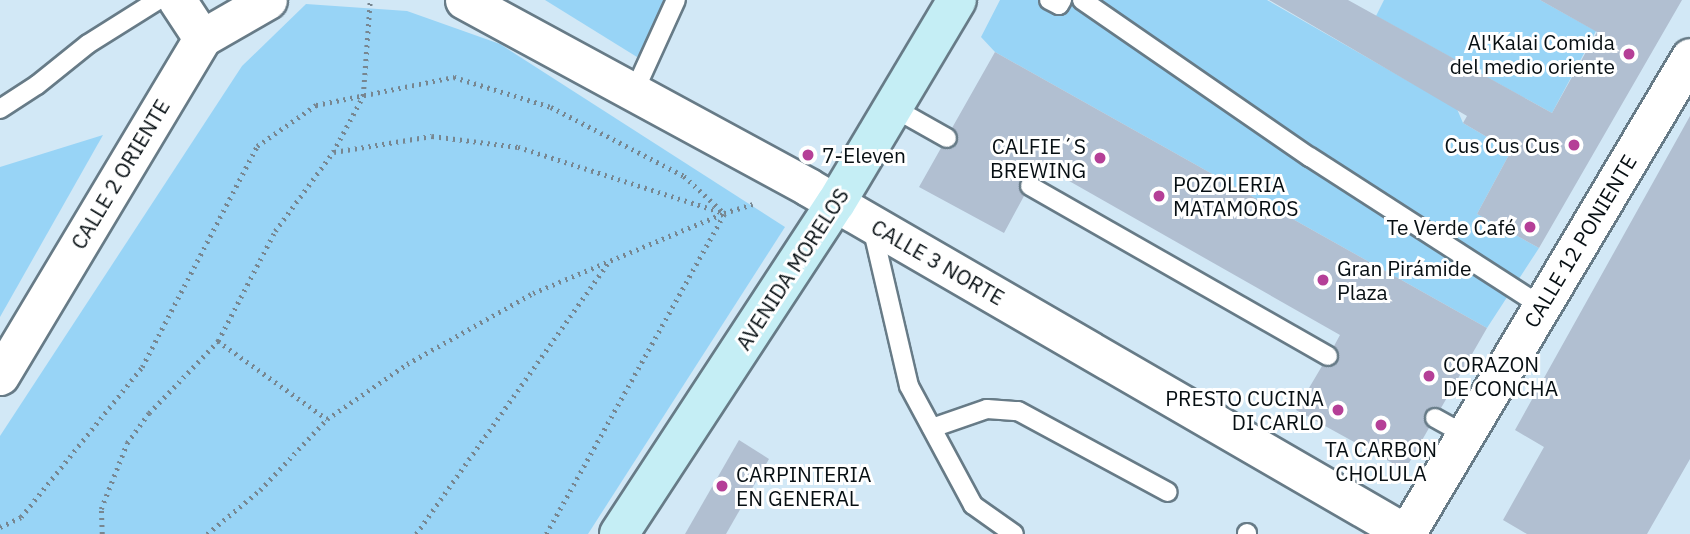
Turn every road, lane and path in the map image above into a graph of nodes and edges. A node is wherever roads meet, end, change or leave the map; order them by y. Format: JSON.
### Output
{"nodes":[{"id":1,"x":158,"y":0,"type":"edge"},
{"id":2,"x":177,"y":0,"type":"edge"},
{"id":3,"x":268,"y":0,"type":"edge"},
{"id":4,"x":370,"y":0,"type":"edge"},
{"id":5,"x":464,"y":0,"type":"edge"},
{"id":6,"x":676,"y":0,"type":"edge"},
{"id":7,"x":957,"y":0,"type":"edge"},
{"id":8,"x":1049,"y":0,"type":"edge"},
{"id":9,"x":1062,"y":0,"type":"edge"},
{"id":10,"x":1082,"y":0,"type":"edge"},
{"id":11,"x":202,"y":38,"type":"junction"},
{"id":12,"x":1690,"y":57,"type":"edge"},
{"id":13,"x":634,"y":92,"type":"junction"},
{"id":14,"x":363,"y":96,"type":"junction"},
{"id":15,"x":892,"y":107,"type":"junction"},
{"id":16,"x":0,"y":110,"type":"edge"},
{"id":17,"x":947,"y":138,"type":"dead end"},
{"id":18,"x":333,"y":152,"type":"junction"},
{"id":19,"x":1030,"y":186,"type":"dead end"},
{"id":20,"x":822,"y":195,"type":"junction"},
{"id":21,"x":724,"y":213,"type":"junction"},
{"id":22,"x":871,"y":224,"type":"junction"},
{"id":23,"x":610,"y":261,"type":"junction"},
{"id":24,"x":1541,"y":306,"type":"junction"},
{"id":25,"x":218,"y":341,"type":"junction"},
{"id":26,"x":1328,"y":356,"type":"dead end"},
{"id":27,"x":0,"y":376,"type":"edge"},
{"id":28,"x":327,"y":419,"type":"junction"},
{"id":29,"x":932,"y":428,"type":"junction"},
{"id":30,"x":1168,"y":492,"type":"dead end"},
{"id":31,"x":0,"y":527,"type":"edge"},
{"id":32,"x":102,"y":534,"type":"edge"},
{"id":33,"x":207,"y":534,"type":"edge"},
{"id":34,"x":416,"y":534,"type":"edge"},
{"id":35,"x":546,"y":534,"type":"edge"},
{"id":36,"x":619,"y":534,"type":"edge"},
{"id":37,"x":1014,"y":534,"type":"edge"},
{"id":38,"x":1406,"y":534,"type":"edge"}],
"edges":[{"from":1,"to":16,"type":"lane"},
{"from":2,"to":11,"type":"street"},
{"from":3,"to":11,"type":"street","name":"CALLE 2 ORIENTE"},
{"from":4,"to":14,"type":"path"},
{"from":5,"to":13,"type":"street","name":"CALLE 3 NORTE"},
{"from":6,"to":13,"type":"lane"},
{"from":7,"to":15,"type":"main road","name":"AVENIDA MORELOS"},
{"from":8,"to":9,"type":"lane"},
{"from":10,"to":24,"type":"lane"},
{"from":11,"to":27,"type":"street","name":"CALLE 2 ORIENTE"},
{"from":12,"to":24,"type":"street","name":"CALLE 12 PONIENTE"},
{"from":13,"to":20,"type":"street","name":"CALLE 3 NORTE"},
{"from":14,"to":18,"type":"path"},
{"from":14,"to":21,"type":"path"},
{"from":14,"to":31,"type":"path"},
{"from":15,"to":17,"type":"lane"},
{"from":15,"to":20,"type":"main road","name":"AVENIDA MORELOS"},
{"from":18,"to":21,"type":"path"},
{"from":18,"to":25,"type":"path"},
{"from":19,"to":26,"type":"lane"},
{"from":20,"to":21,"type":"path"},
{"from":20,"to":22,"type":"street","name":"CALLE 3 NORTE"},
{"from":20,"to":36,"type":"main road","name":"AVENIDA MORELOS"},
{"from":21,"to":23,"type":"path"},
{"from":21,"to":35,"type":"path"},
{"from":22,"to":29,"type":"lane"},
{"from":22,"to":38,"type":"street","name":"CALLE 3 NORTE"},
{"from":23,"to":28,"type":"path"},
{"from":23,"to":34,"type":"path"},
{"from":24,"to":38,"type":"street","name":"CALLE 12 PONIENTE"},
{"from":25,"to":28,"type":"path"},
{"from":25,"to":32,"type":"path"},
{"from":28,"to":33,"type":"path"},
{"from":29,"to":30,"type":"lane"},
{"from":29,"to":37,"type":"lane"}]}
